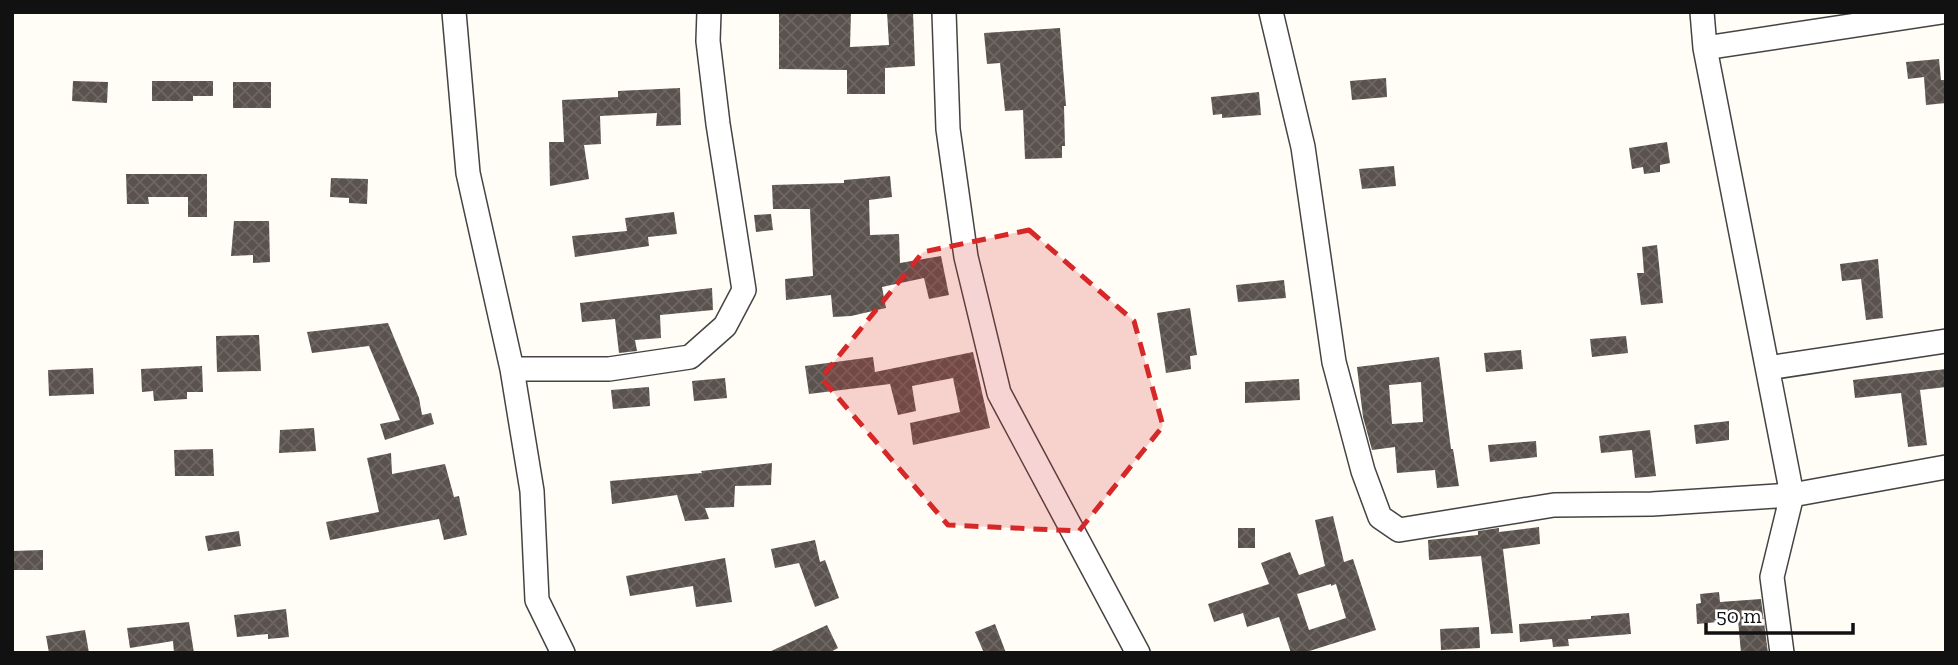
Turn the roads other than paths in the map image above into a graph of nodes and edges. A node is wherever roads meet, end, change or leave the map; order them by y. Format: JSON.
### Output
{"nodes":[{"id":1,"x":454,"y":12,"type":"edge"},
{"id":2,"x":709,"y":12,"type":"edge"},
{"id":3,"x":944,"y":12,"type":"edge"},
{"id":4,"x":1271,"y":12,"type":"edge"},
{"id":5,"x":1702,"y":12,"type":"edge"},
{"id":6,"x":1942,"y":12,"type":"edge"},
{"id":7,"x":1705,"y":48,"type":"junction"},
{"id":8,"x":1946,"y":341,"type":"edge"},
{"id":9,"x":1768,"y":368,"type":"junction"},
{"id":10,"x":512,"y":369,"type":"junction"},
{"id":11,"x":1946,"y":467,"type":"edge"},
{"id":12,"x":1792,"y":495,"type":"junction"},
{"id":13,"x":563,"y":653,"type":"edge"},
{"id":14,"x":1138,"y":653,"type":"edge"},
{"id":15,"x":1782,"y":653,"type":"edge"}],
"edges":[{"from":1,"to":10,"type":"street"},
{"from":2,"to":10,"type":"street"},
{"from":3,"to":14,"type":"street"},
{"from":4,"to":12,"type":"street"},
{"from":5,"to":7,"type":"street"},
{"from":6,"to":7,"type":"street"},
{"from":7,"to":9,"type":"street"},
{"from":8,"to":9,"type":"street"},
{"from":9,"to":12,"type":"street"},
{"from":10,"to":13,"type":"street"},
{"from":11,"to":12,"type":"street"},
{"from":12,"to":15,"type":"street"}]}
